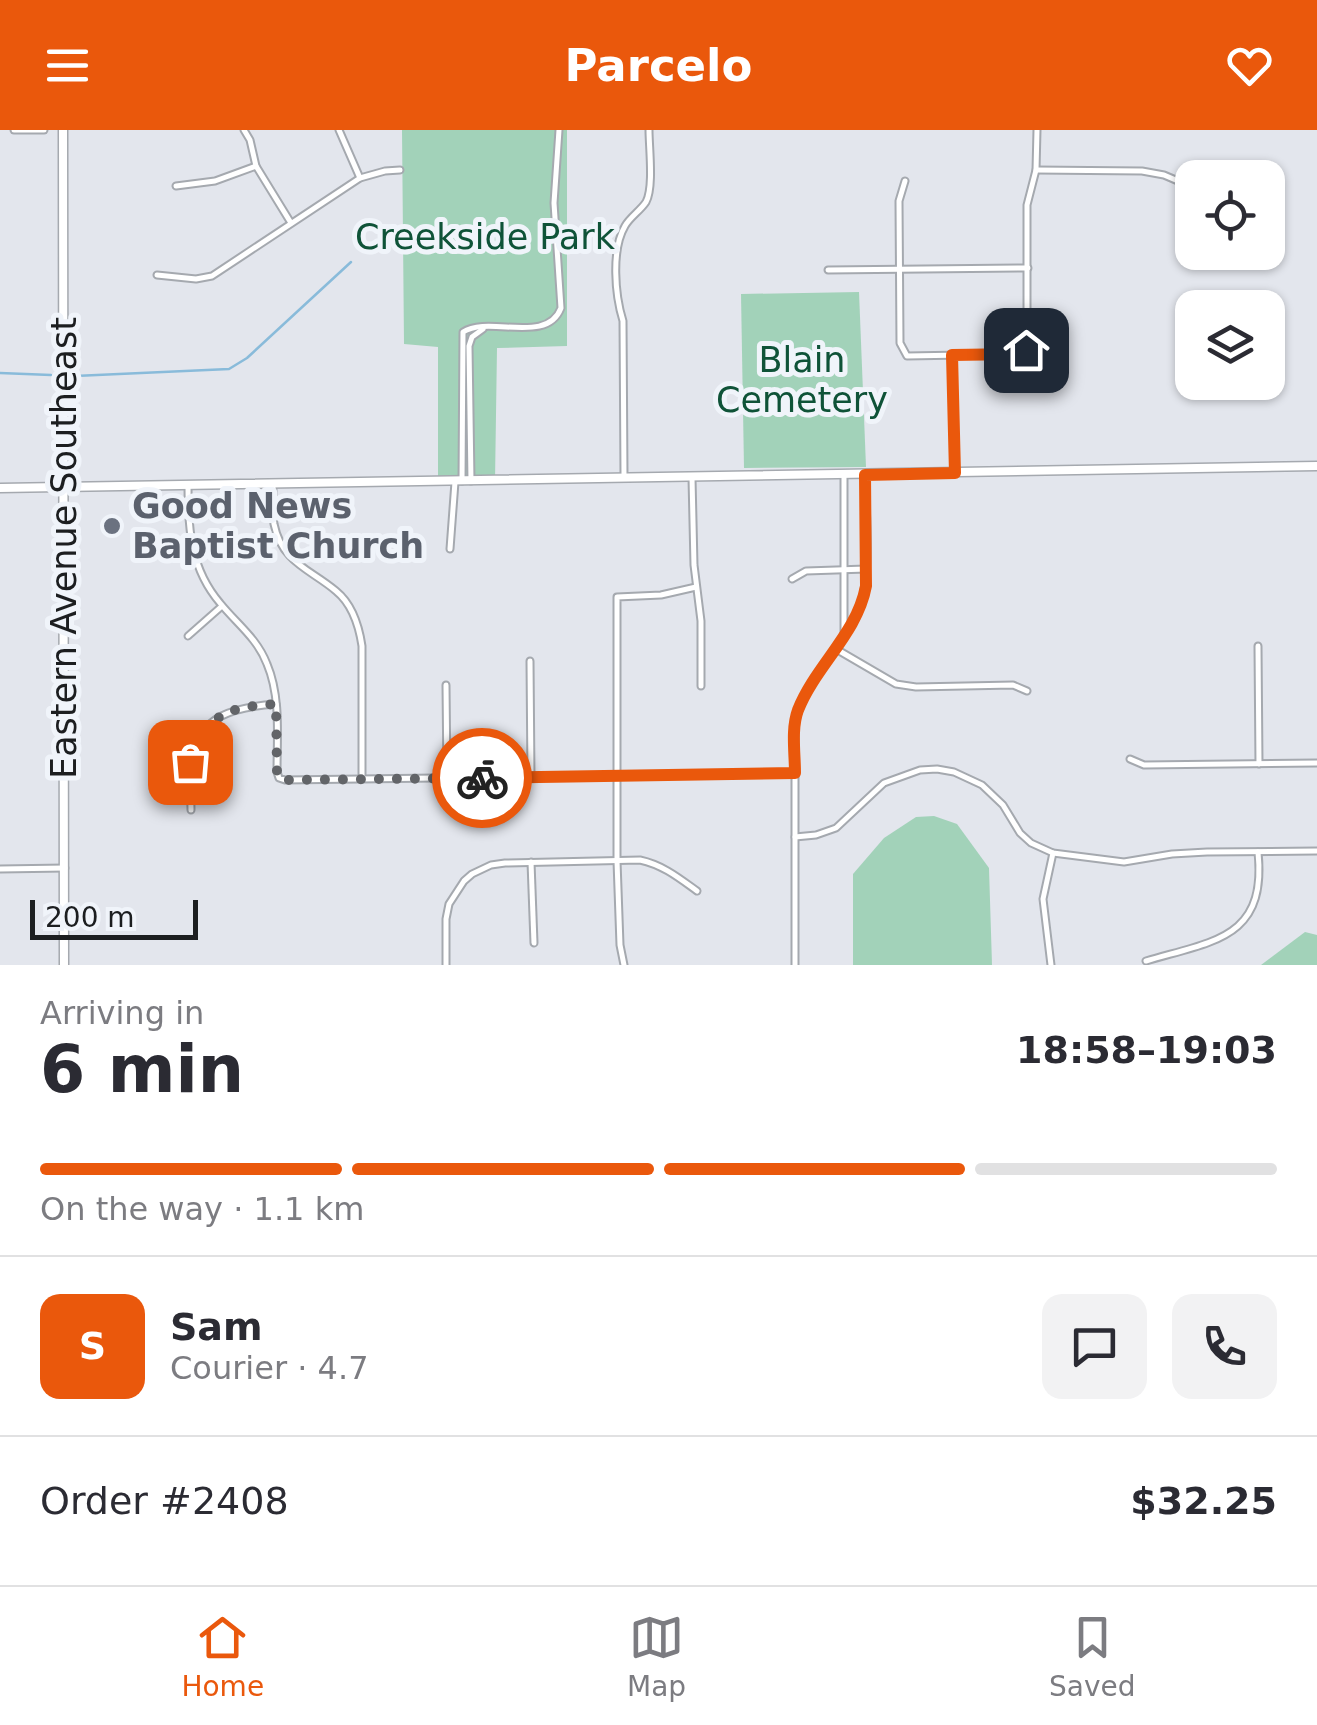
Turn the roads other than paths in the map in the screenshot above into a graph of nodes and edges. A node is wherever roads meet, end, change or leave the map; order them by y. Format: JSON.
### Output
{"nodes":[{"id":1,"x":14,"y":130,"type":"edge"},
{"id":2,"x":44,"y":130,"type":"edge"},
{"id":3,"x":63,"y":130,"type":"edge"},
{"id":4,"x":244,"y":130,"type":"edge"},
{"id":5,"x":339,"y":130,"type":"edge"},
{"id":6,"x":560,"y":130,"type":"edge"},
{"id":7,"x":649,"y":130,"type":"edge"},
{"id":8,"x":1037,"y":130,"type":"edge"},
{"id":9,"x":256,"y":166,"type":"junction"},
{"id":10,"x":400,"y":170,"type":"dead end"},
{"id":11,"x":1036,"y":170,"type":"junction"},
{"id":12,"x":360,"y":178,"type":"junction"},
{"id":13,"x":1175,"y":180,"type":"edge"},
{"id":14,"x":905,"y":181,"type":"dead end"},
{"id":15,"x":176,"y":186,"type":"dead end"},
{"id":16,"x":291,"y":223,"type":"junction"},
{"id":17,"x":1028,"y":268,"type":"junction"},
{"id":18,"x":828,"y":270,"type":"dead end"},
{"id":19,"x":899,"y":270,"type":"junction"},
{"id":20,"x":158,"y":275,"type":"dead end"},
{"id":21,"x":952,"y":355,"type":"junction"},
{"id":22,"x":1317,"y":466,"type":"edge"},
{"id":23,"x":955,"y":473,"type":"junction"},
{"id":24,"x":844,"y":475,"type":"junction"},
{"id":25,"x":865,"y":475,"type":"junction"},
{"id":26,"x":692,"y":478,"type":"junction"},
{"id":27,"x":624,"y":479,"type":"junction"},
{"id":28,"x":463,"y":482,"type":"junction"},
{"id":29,"x":273,"y":485,"type":"junction"},
{"id":30,"x":188,"y":486,"type":"junction"},
{"id":31,"x":0,"y":488,"type":"edge"},
{"id":32,"x":64,"y":488,"type":"junction"},
{"id":33,"x":450,"y":549,"type":"dead end"},
{"id":34,"x":844,"y":570,"type":"junction"},
{"id":35,"x":866,"y":570,"type":"junction"},
{"id":36,"x":792,"y":580,"type":"dead end"},
{"id":37,"x":696,"y":587,"type":"junction"},
{"id":38,"x":222,"y":606,"type":"junction"},
{"id":39,"x":188,"y":636,"type":"dead end"},
{"id":40,"x":844,"y":637,"type":"junction"},
{"id":41,"x":1258,"y":646,"type":"dead end"},
{"id":42,"x":836,"y":649,"type":"junction"},
{"id":43,"x":530,"y":661,"type":"dead end"},
{"id":44,"x":446,"y":684,"type":"dead end"},
{"id":45,"x":700,"y":686,"type":"dead end"},
{"id":46,"x":1027,"y":691,"type":"dead end"},
{"id":47,"x":276,"y":704,"type":"junction"},
{"id":48,"x":1130,"y":759,"type":"dead end"},
{"id":49,"x":1317,"y":763,"type":"edge"},
{"id":50,"x":1259,"y":764,"type":"junction"},
{"id":51,"x":795,"y":773,"type":"junction"},
{"id":52,"x":617,"y":776,"type":"junction"},
{"id":53,"x":531,"y":777,"type":"junction"},
{"id":54,"x":446,"y":778,"type":"junction"},
{"id":55,"x":362,"y":779,"type":"junction"},
{"id":56,"x":191,"y":810,"type":"dead end"},
{"id":57,"x":795,"y":837,"type":"junction"},
{"id":58,"x":1317,"y":851,"type":"edge"},
{"id":59,"x":1258,"y":852,"type":"junction"},
{"id":60,"x":1053,"y":853,"type":"junction"},
{"id":61,"x":617,"y":861,"type":"junction"},
{"id":62,"x":531,"y":862,"type":"junction"},
{"id":63,"x":65,"y":868,"type":"junction"},
{"id":64,"x":0,"y":869,"type":"edge"},
{"id":65,"x":698,"y":891,"type":"dead end"},
{"id":66,"x":534,"y":943,"type":"dead end"},
{"id":67,"x":1146,"y":961,"type":"dead end"},
{"id":68,"x":64,"y":965,"type":"edge"},
{"id":69,"x":446,"y":965,"type":"edge"},
{"id":70,"x":624,"y":965,"type":"edge"},
{"id":71,"x":795,"y":965,"type":"edge"},
{"id":72,"x":1051,"y":965,"type":"edge"}],
"edges":[{"from":1,"to":2,"type":"street"},
{"from":3,"to":32,"type":"main road","name":"Eastern Avenue Southeast"},
{"from":4,"to":9,"type":"street"},
{"from":5,"to":12,"type":"street"},
{"from":6,"to":28,"type":"street"},
{"from":7,"to":27,"type":"street"},
{"from":8,"to":11,"type":"street"},
{"from":9,"to":15,"type":"street"},
{"from":9,"to":16,"type":"street"},
{"from":10,"to":12,"type":"street"},
{"from":11,"to":13,"type":"street"},
{"from":11,"to":17,"type":"street"},
{"from":12,"to":16,"type":"street"},
{"from":14,"to":19,"type":"street"},
{"from":16,"to":20,"type":"street"},
{"from":17,"to":19,"type":"street"},
{"from":17,"to":21,"type":"street"},
{"from":18,"to":19,"type":"street"},
{"from":19,"to":21,"type":"street"},
{"from":21,"to":23,"type":"street"},
{"from":22,"to":23,"type":"main road"},
{"from":23,"to":25,"type":"main road"},
{"from":24,"to":25,"type":"main road"},
{"from":24,"to":26,"type":"main road"},
{"from":24,"to":34,"type":"street"},
{"from":25,"to":35,"type":"street"},
{"from":26,"to":27,"type":"main road"},
{"from":26,"to":37,"type":"street"},
{"from":27,"to":28,"type":"main road"},
{"from":28,"to":29,"type":"main road"},
{"from":28,"to":33,"type":"street"},
{"from":29,"to":30,"type":"main road"},
{"from":29,"to":55,"type":"street"},
{"from":30,"to":32,"type":"main road"},
{"from":30,"to":38,"type":"street"},
{"from":31,"to":32,"type":"main road"},
{"from":32,"to":63,"type":"main road","name":"Eastern Avenue Southeast"},
{"from":34,"to":35,"type":"street"},
{"from":34,"to":36,"type":"street"},
{"from":34,"to":40,"type":"street"},
{"from":35,"to":40,"type":"street"},
{"from":37,"to":45,"type":"street"},
{"from":37,"to":52,"type":"street"},
{"from":38,"to":39,"type":"street"},
{"from":38,"to":47,"type":"street"},
{"from":40,"to":42,"type":"street"},
{"from":41,"to":50,"type":"street"},
{"from":42,"to":46,"type":"street"},
{"from":42,"to":51,"type":"street"},
{"from":43,"to":53,"type":"street"},
{"from":44,"to":54,"type":"street"},
{"from":47,"to":55,"type":"street"},
{"from":47,"to":56,"type":"street"},
{"from":48,"to":50,"type":"street"},
{"from":49,"to":50,"type":"street"},
{"from":51,"to":52,"type":"street"},
{"from":51,"to":57,"type":"street"},
{"from":52,"to":53,"type":"street"},
{"from":52,"to":61,"type":"street"},
{"from":53,"to":54,"type":"street"},
{"from":54,"to":55,"type":"street"},
{"from":57,"to":60,"type":"street"},
{"from":57,"to":71,"type":"street"},
{"from":58,"to":59,"type":"street"},
{"from":59,"to":60,"type":"street"},
{"from":59,"to":67,"type":"street"},
{"from":60,"to":72,"type":"street"},
{"from":61,"to":62,"type":"street"},
{"from":61,"to":65,"type":"street"},
{"from":61,"to":70,"type":"street"},
{"from":62,"to":66,"type":"street"},
{"from":62,"to":69,"type":"street"},
{"from":63,"to":64,"type":"street"},
{"from":63,"to":68,"type":"main road","name":"Eastern Avenue Southeast"}]}
